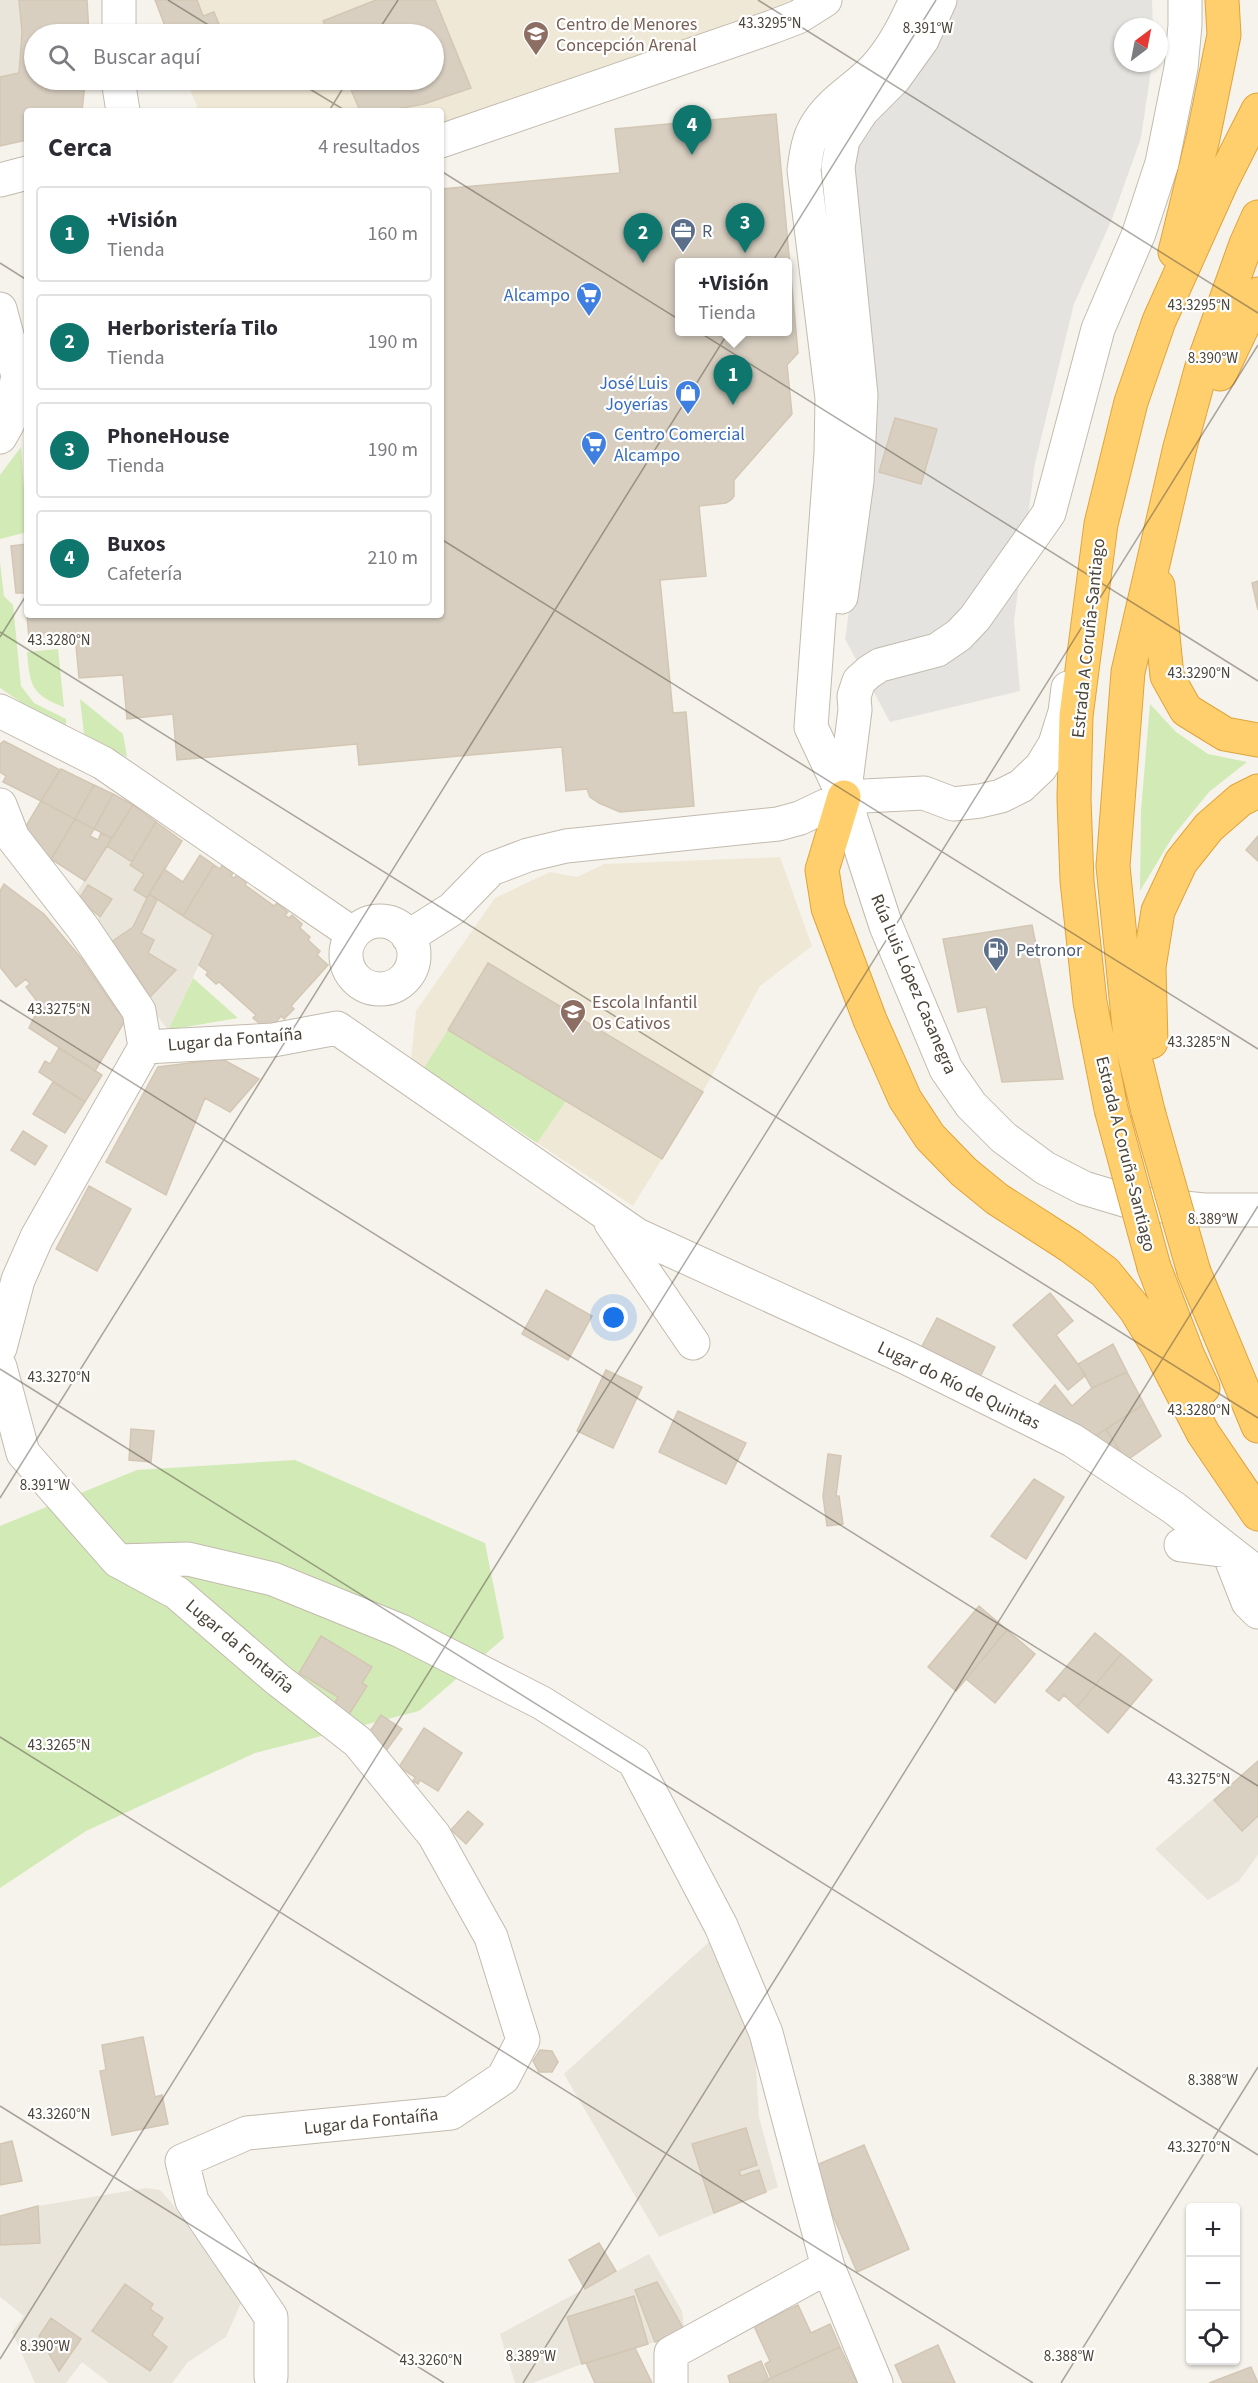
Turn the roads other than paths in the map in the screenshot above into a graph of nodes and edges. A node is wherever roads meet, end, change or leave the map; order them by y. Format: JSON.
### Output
{"nodes":[{"id":1,"x":119,"y":0,"type":"edge"},
{"id":2,"x":825,"y":0,"type":"edge"},
{"id":3,"x":916,"y":0,"type":"edge"},
{"id":4,"x":940,"y":0,"type":"edge"},
{"id":5,"x":1164,"y":0,"type":"edge"},
{"id":6,"x":1185,"y":0,"type":"edge"},
{"id":7,"x":1222,"y":0,"type":"edge"},
{"id":8,"x":119,"y":24,"type":"edge"},
{"id":9,"x":120,"y":90,"type":"edge"},
{"id":10,"x":123,"y":108,"type":"edge"},
{"id":11,"x":1258,"y":110,"type":"edge"},
{"id":12,"x":444,"y":140,"type":"edge"},
{"id":13,"x":24,"y":174,"type":"edge"},
{"id":14,"x":0,"y":180,"type":"edge"},
{"id":15,"x":1258,"y":217,"type":"edge"},
{"id":16,"x":1258,"y":294,"type":"edge"},
{"id":17,"x":0,"y":309,"type":"edge"},
{"id":18,"x":1159,"y":321,"type":"junction"},
{"id":19,"x":0,"y":437,"type":"edge"},
{"id":20,"x":1180,"y":447,"type":"junction"},
{"id":21,"x":1101,"y":524,"type":"junction"},
{"id":22,"x":1155,"y":561,"type":"junction"},
{"id":23,"x":1005,"y":575,"type":"junction"},
{"id":24,"x":813,"y":708,"type":"junction"},
{"id":25,"x":0,"y":711,"type":"edge"},
{"id":26,"x":1258,"y":740,"type":"edge"},
{"id":27,"x":1258,"y":791,"type":"edge"},
{"id":28,"x":844,"y":797,"type":"junction"},
{"id":29,"x":0,"y":805,"type":"edge"},
{"id":30,"x":7,"y":835,"type":"edge"},
{"id":31,"x":353,"y":934,"type":"junction"},
{"id":32,"x":408,"y":937,"type":"junction"},
{"id":33,"x":368,"y":987,"type":"junction"},
{"id":34,"x":337,"y":1028,"type":"junction"},
{"id":35,"x":145,"y":1047,"type":"junction"},
{"id":36,"x":1158,"y":1111,"type":"junction"},
{"id":37,"x":1258,"y":1210,"type":"edge"},
{"id":38,"x":604,"y":1213,"type":"junction"},
{"id":39,"x":693,"y":1343,"type":"dead end"},
{"id":40,"x":0,"y":1348,"type":"edge"},
{"id":41,"x":0,"y":1366,"type":"edge"},
{"id":42,"x":1254,"y":1418,"type":"edge"},
{"id":43,"x":1258,"y":1489,"type":"edge"},
{"id":44,"x":1258,"y":1514,"type":"edge"},
{"id":45,"x":1181,"y":1545,"type":"dead end"},
{"id":46,"x":1228,"y":1551,"type":"junction"},
{"id":47,"x":118,"y":1561,"type":"junction"},
{"id":48,"x":1258,"y":1574,"type":"edge"},
{"id":49,"x":1258,"y":1612,"type":"edge"},
{"id":50,"x":828,"y":2267,"type":"junction"},
{"id":51,"x":271,"y":2377,"type":"dead end"},
{"id":52,"x":670,"y":2383,"type":"edge"},
{"id":53,"x":876,"y":2383,"type":"edge"}],
"edges":[{"from":1,"to":8,"type":"street"},
{"from":2,"to":12,"type":"street"},
{"from":3,"to":24,"type":"street"},
{"from":4,"to":24,"type":"street"},
{"from":5,"to":23,"type":"street"},
{"from":6,"to":23,"type":"street"},
{"from":7,"to":18,"type":"highway"},
{"from":9,"to":10,"type":"street"},
{"from":11,"to":18,"type":"highway","name":"Estrada A Coruña-Santiago"},
{"from":13,"to":14,"type":"street"},
{"from":15,"to":20,"type":"highway","name":"Estrada A Coruña-Santiago"},
{"from":16,"to":20,"type":"highway"},
{"from":17,"to":19,"type":"street"},
{"from":18,"to":21,"type":"highway","name":"Estrada A Coruña-Santiago"},
{"from":20,"to":22,"type":"highway","name":"Estrada A Coruña-Santiago"},
{"from":21,"to":28,"type":"street"},
{"from":21,"to":43,"type":"highway","name":"Estrada A Coruña-Santiago","bridge":true},
{"from":22,"to":26,"type":"highway"},
{"from":22,"to":36,"type":"highway","name":"Estrada A Coruña-Santiago"},
{"from":23,"to":28,"type":"street"},
{"from":24,"to":28,"type":"street","name":"Rúa Luis López Casanegra"},
{"from":25,"to":31,"type":"street"},
{"from":27,"to":36,"type":"highway"},
{"from":28,"to":32,"type":"street"},
{"from":28,"to":37,"type":"street","name":"Rúa Luis López Casanegra"},
{"from":28,"to":44,"type":"highway"},
{"from":29,"to":30,"type":"street"},
{"from":30,"to":35,"type":"street"},
{"from":31,"to":32,"type":"street"},
{"from":31,"to":33,"type":"street"},
{"from":32,"to":33,"type":"street"},
{"from":33,"to":34,"type":"street"},
{"from":34,"to":35,"type":"street","name":"Lugar da Fontaíña"},
{"from":34,"to":38,"type":"street"},
{"from":35,"to":40,"type":"street","name":"Lugar da Fontaíña"},
{"from":36,"to":42,"type":"highway","name":"Estrada A Coruña-Santiago","bridge":true},
{"from":38,"to":39,"type":"street"},
{"from":38,"to":46,"type":"street","name":"Lugar do Río de Quintas"},
{"from":41,"to":47,"type":"street","name":"Lugar da Fontaíña"},
{"from":45,"to":46,"type":"street"},
{"from":46,"to":48,"type":"street","name":"Lugar do Río de Quintas"},
{"from":46,"to":49,"type":"street"},
{"from":47,"to":50,"type":"street"},
{"from":47,"to":51,"type":"street","name":"Lugar da Fontaíña"},
{"from":50,"to":52,"type":"street"},
{"from":50,"to":53,"type":"street"}]}
